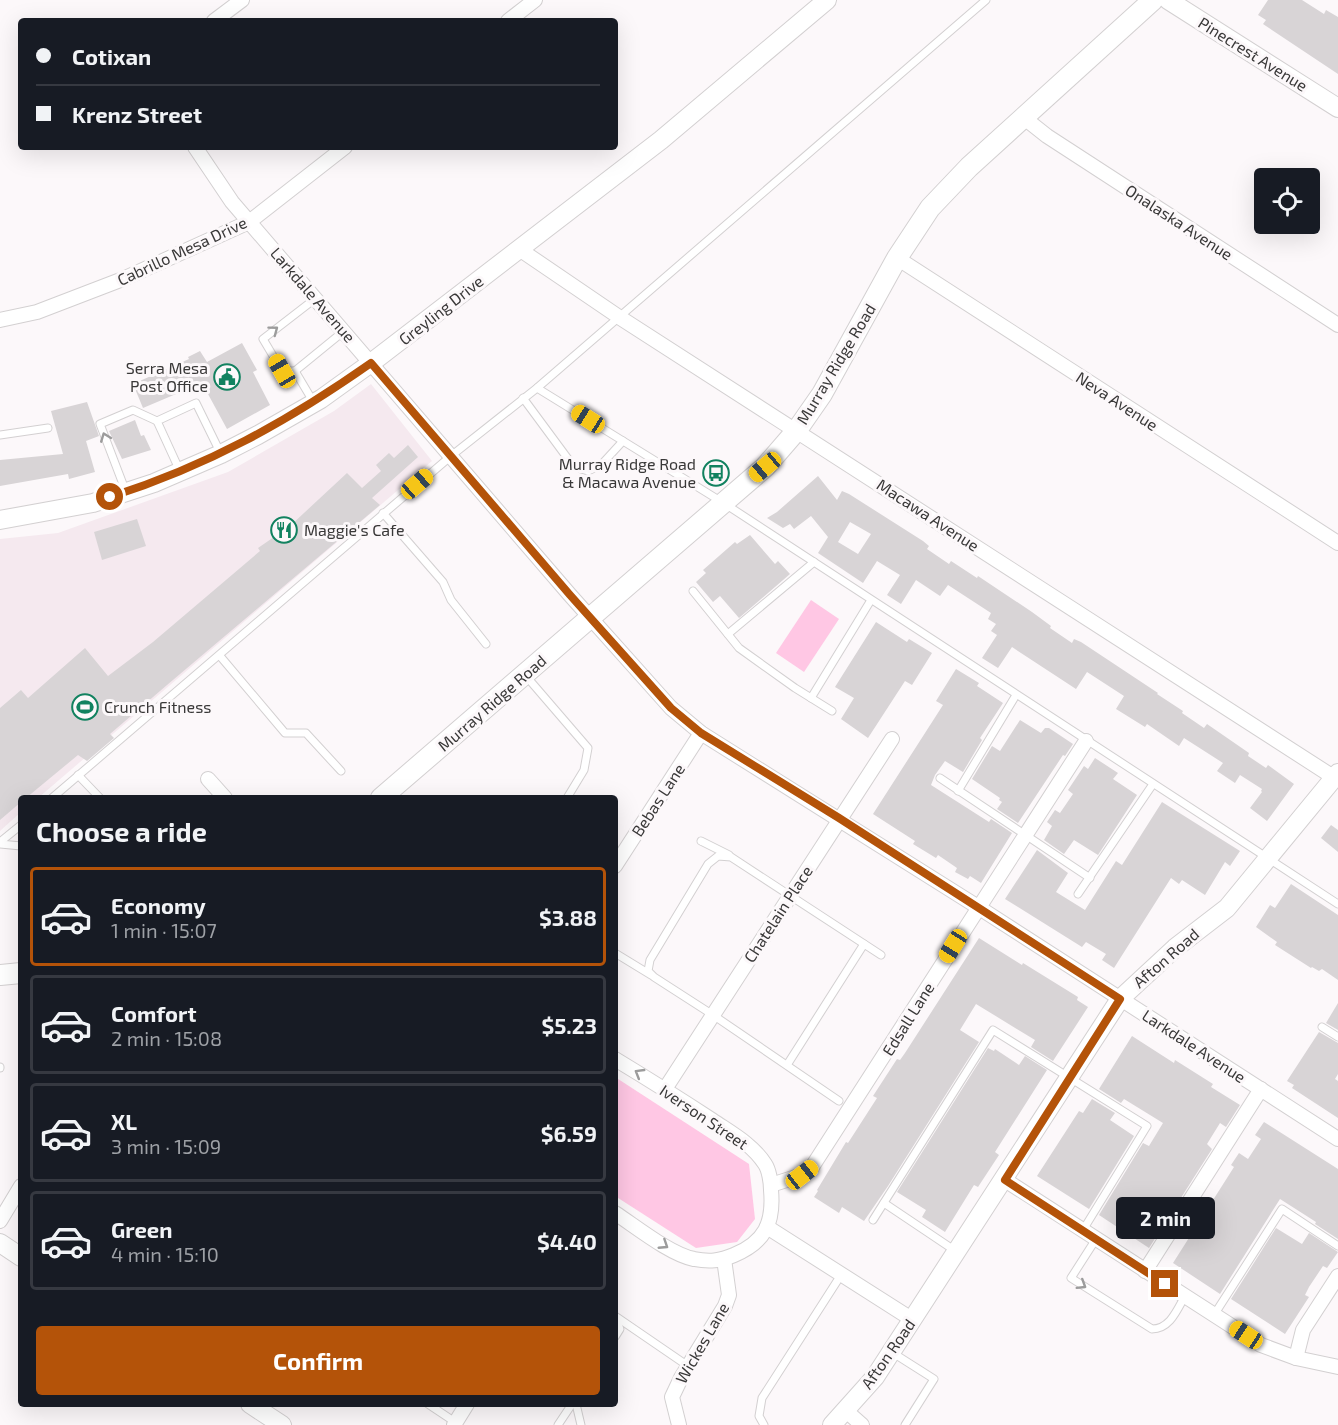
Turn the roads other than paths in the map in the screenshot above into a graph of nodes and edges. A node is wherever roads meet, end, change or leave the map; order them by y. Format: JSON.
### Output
{"nodes":[{"id":1,"x":242,"y":0,"type":"edge"},
{"id":2,"x":535,"y":0,"type":"edge"},
{"id":3,"x":827,"y":0,"type":"edge"},
{"id":4,"x":986,"y":0,"type":"edge"},
{"id":5,"x":1153,"y":0,"type":"edge"},
{"id":6,"x":1168,"y":0,"type":"edge"},
{"id":7,"x":218,"y":18,"type":"edge"},
{"id":8,"x":512,"y":18,"type":"edge"},
{"id":9,"x":1338,"y":108,"type":"edge"},
{"id":10,"x":1023,"y":117,"type":"junction"},
{"id":11,"x":197,"y":150,"type":"edge"},
{"id":12,"x":341,"y":150,"type":"edge"},
{"id":13,"x":249,"y":222,"type":"junction"},
{"id":14,"x":519,"y":249,"type":"junction"},
{"id":15,"x":897,"y":258,"type":"junction"},
{"id":16,"x":315,"y":298,"type":"junction"},
{"id":17,"x":619,"y":317,"type":"junction"},
{"id":18,"x":0,"y":320,"type":"edge"},
{"id":19,"x":1338,"y":325,"type":"edge"},
{"id":20,"x":344,"y":331,"type":"junction"},
{"id":21,"x":371,"y":363,"type":"junction"},
{"id":22,"x":295,"y":371,"type":"junction"},
{"id":23,"x":537,"y":388,"type":"junction"},
{"id":24,"x":523,"y":398,"type":"junction"},
{"id":25,"x":314,"y":403,"type":"junction"},
{"id":26,"x":157,"y":422,"type":"junction"},
{"id":27,"x":48,"y":428,"type":"dead end"},
{"id":28,"x":796,"y":430,"type":"junction"},
{"id":29,"x":0,"y":435,"type":"edge"},
{"id":30,"x":623,"y":441,"type":"junction"},
{"id":31,"x":221,"y":454,"type":"junction"},
{"id":32,"x":451,"y":456,"type":"junction"},
{"id":33,"x":180,"y":471,"type":"junction"},
{"id":34,"x":126,"y":492,"type":"junction"},
{"id":35,"x":722,"y":502,"type":"junction"},
{"id":36,"x":383,"y":513,"type":"junction"},
{"id":37,"x":0,"y":520,"type":"edge"},
{"id":38,"x":1338,"y":543,"type":"edge"},
{"id":39,"x":814,"y":562,"type":"junction"},
{"id":40,"x":693,"y":591,"type":"dead end"},
{"id":41,"x":871,"y":600,"type":"junction"},
{"id":42,"x":591,"y":617,"type":"junction"},
{"id":43,"x":728,"y":634,"type":"junction"},
{"id":44,"x":486,"y":644,"type":"dead end"},
{"id":45,"x":220,"y":656,"type":"junction"},
{"id":46,"x":524,"y":674,"type":"junction"},
{"id":47,"x":1016,"y":695,"type":"junction"},
{"id":48,"x":811,"y":698,"type":"junction"},
{"id":49,"x":832,"y":711,"type":"dead end"},
{"id":50,"x":701,"y":733,"type":"junction"},
{"id":51,"x":892,"y":739,"type":"dead end"},
{"id":52,"x":1086,"y":741,"type":"junction"},
{"id":53,"x":341,"y":771,"type":"dead end"},
{"id":54,"x":78,"y":775,"type":"junction"},
{"id":55,"x":1337,"y":777,"type":"edge"},
{"id":56,"x":940,"y":778,"type":"dead end"},
{"id":57,"x":208,"y":779,"type":"dead end"},
{"id":58,"x":1153,"y":784,"type":"junction"},
{"id":59,"x":958,"y":791,"type":"junction"},
{"id":60,"x":55,"y":795,"type":"edge"},
{"id":61,"x":97,"y":795,"type":"edge"},
{"id":62,"x":222,"y":795,"type":"edge"},
{"id":63,"x":384,"y":795,"type":"edge"},
{"id":64,"x":569,"y":795,"type":"edge"},
{"id":65,"x":839,"y":818,"type":"junction"},
{"id":66,"x":18,"y":828,"type":"edge"},
{"id":67,"x":1025,"y":835,"type":"junction"},
{"id":68,"x":701,"y":841,"type":"dead end"},
{"id":69,"x":0,"y":843,"type":"edge"},
{"id":70,"x":18,"y":846,"type":"edge"},
{"id":71,"x":731,"y":857,"type":"junction"},
{"id":72,"x":1267,"y":858,"type":"junction"},
{"id":73,"x":618,"y":861,"type":"edge"},
{"id":74,"x":1090,"y":878,"type":"junction"},
{"id":75,"x":1078,"y":894,"type":"dead end"},
{"id":76,"x":790,"y":896,"type":"junction"},
{"id":77,"x":1338,"y":904,"type":"edge"},
{"id":78,"x":978,"y":907,"type":"junction"},
{"id":79,"x":864,"y":944,"type":"junction"},
{"id":80,"x":618,"y":955,"type":"edge"},
{"id":81,"x":881,"y":955,"type":"dead end"},
{"id":82,"x":18,"y":973,"type":"edge"},
{"id":83,"x":0,"y":975,"type":"edge"},
{"id":84,"x":654,"y":976,"type":"junction"},
{"id":85,"x":1120,"y":999,"type":"junction"},
{"id":86,"x":713,"y":1015,"type":"junction"},
{"id":87,"x":1322,"y":1027,"type":"dead end"},
{"id":88,"x":1338,"y":1037,"type":"edge"},
{"id":89,"x":618,"y":1061,"type":"edge"},
{"id":90,"x":787,"y":1065,"type":"junction"},
{"id":91,"x":1070,"y":1078,"type":"junction"},
{"id":92,"x":665,"y":1089,"type":"junction"},
{"id":93,"x":1261,"y":1089,"type":"junction"},
{"id":94,"x":839,"y":1101,"type":"dead end"},
{"id":95,"x":1338,"y":1139,"type":"edge"},
{"id":96,"x":1005,"y":1180,"type":"junction"},
{"id":97,"x":771,"y":1185,"type":"junction"},
{"id":98,"x":18,"y":1191,"type":"edge"},
{"id":99,"x":884,"y":1203,"type":"junction"},
{"id":100,"x":618,"y":1215,"type":"edge"},
{"id":101,"x":873,"y":1220,"type":"dead end"},
{"id":102,"x":0,"y":1221,"type":"edge"},
{"id":103,"x":767,"y":1227,"type":"junction"},
{"id":104,"x":1083,"y":1230,"type":"junction"},
{"id":105,"x":1096,"y":1239,"type":"junction"},
{"id":106,"x":0,"y":1243,"type":"edge"},
{"id":107,"x":1338,"y":1246,"type":"edge"},
{"id":108,"x":957,"y":1252,"type":"junction"},
{"id":109,"x":18,"y":1255,"type":"edge"},
{"id":110,"x":724,"y":1259,"type":"junction"},
{"id":111,"x":1145,"y":1271,"type":"junction"},
{"id":112,"x":841,"y":1275,"type":"junction"},
{"id":113,"x":1338,"y":1276,"type":"edge"},
{"id":114,"x":1185,"y":1296,"type":"junction"},
{"id":115,"x":1214,"y":1315,"type":"junction"},
{"id":116,"x":618,"y":1319,"type":"edge"},
{"id":117,"x":913,"y":1320,"type":"junction"},
{"id":118,"x":892,"y":1352,"type":"junction"},
{"id":119,"x":1296,"y":1358,"type":"junction"},
{"id":120,"x":688,"y":1366,"type":"junction"},
{"id":121,"x":1338,"y":1367,"type":"edge"},
{"id":122,"x":257,"y":1407,"type":"edge"},
{"id":123,"x":432,"y":1407,"type":"edge"},
{"id":124,"x":464,"y":1407,"type":"edge"},
{"id":125,"x":572,"y":1407,"type":"edge"},
{"id":126,"x":575,"y":1407,"type":"edge"},
{"id":127,"x":845,"y":1410,"type":"junction"},
{"id":128,"x":275,"y":1415,"type":"edge"},
{"id":129,"x":454,"y":1423,"type":"edge"},
{"id":130,"x":558,"y":1425,"type":"edge"},
{"id":131,"x":581,"y":1425,"type":"edge"},
{"id":132,"x":679,"y":1425,"type":"edge"},
{"id":133,"x":764,"y":1425,"type":"edge"},
{"id":134,"x":832,"y":1425,"type":"edge"},
{"id":135,"x":862,"y":1425,"type":"edge"},
{"id":136,"x":905,"y":1425,"type":"edge"}],
"edges":[{"from":1,"to":7,"type":"street"},
{"from":2,"to":8,"type":"street"},
{"from":3,"to":14,"type":"street","name":"Greyling Drive"},
{"from":4,"to":17,"type":"lane"},
{"from":5,"to":10,"type":"main road","name":"Murray Ridge Road"},
{"from":6,"to":9,"type":"street","name":"Pinecrest Avenue"},
{"from":10,"to":15,"type":"main road","name":"Murray Ridge Road"},
{"from":10,"to":19,"type":"street","name":"Onalaska Avenue"},
{"from":11,"to":13,"type":"street","name":"Larkdale Avenue"},
{"from":12,"to":13,"type":"street","name":"Cabrillo Mesa Drive"},
{"from":13,"to":16,"type":"street","name":"Larkdale Avenue"},
{"from":13,"to":18,"type":"street","name":"Cabrillo Mesa Drive"},
{"from":14,"to":17,"type":"street","name":"Macawa Avenue"},
{"from":14,"to":21,"type":"street","name":"Greyling Drive"},
{"from":15,"to":28,"type":"main road","name":"Murray Ridge Road"},
{"from":15,"to":38,"type":"street","name":"Neva Avenue"},
{"from":16,"to":20,"type":"street","name":"Larkdale Avenue"},
{"from":22,"to":16,"type":"lane","one_way":true},
{"from":17,"to":23,"type":"lane"},
{"from":17,"to":28,"type":"street","name":"Macawa Avenue"},
{"from":20,"to":21,"type":"street","name":"Larkdale Avenue"},
{"from":20,"to":22,"type":"lane"},
{"from":21,"to":25,"type":"street","name":"Greyling Drive"},
{"from":21,"to":32,"type":"street","name":"Larkdale Avenue"},
{"from":22,"to":25,"type":"lane"},
{"from":23,"to":24,"type":"lane"},
{"from":23,"to":30,"type":"lane"},
{"from":24,"to":30,"type":"lane"},
{"from":24,"to":32,"type":"lane"},
{"from":25,"to":31,"type":"street","name":"Greyling Drive"},
{"from":26,"to":31,"type":"lane"},
{"from":26,"to":33,"type":"lane"},
{"from":34,"to":26,"type":"lane","one_way":true},
{"from":27,"to":29,"type":"lane"},
{"from":28,"to":35,"type":"main road","name":"Murray Ridge Road"},
{"from":28,"to":55,"type":"street","name":"Macawa Avenue"},
{"from":30,"to":35,"type":"lane"},
{"from":31,"to":33,"type":"street","name":"Greyling Drive"},
{"from":32,"to":36,"type":"lane"},
{"from":32,"to":42,"type":"street","name":"Larkdale Avenue"},
{"from":33,"to":34,"type":"street","name":"Greyling Drive"},
{"from":34,"to":37,"type":"street","name":"Greyling Drive"},
{"from":35,"to":39,"type":"lane"},
{"from":35,"to":42,"type":"main road","name":"Murray Ridge Road"},
{"from":36,"to":44,"type":"lane"},
{"from":36,"to":45,"type":"lane"},
{"from":39,"to":41,"type":"lane"},
{"from":39,"to":43,"type":"lane"},
{"from":40,"to":43,"type":"lane"},
{"from":41,"to":47,"type":"lane"},
{"from":41,"to":48,"type":"lane"},
{"from":42,"to":46,"type":"main road","name":"Murray Ridge Road"},
{"from":42,"to":50,"type":"street","name":"Larkdale Avenue"},
{"from":43,"to":48,"type":"lane"},
{"from":45,"to":53,"type":"lane"},
{"from":45,"to":54,"type":"lane"},
{"from":46,"to":63,"type":"main road","name":"Murray Ridge Road"},
{"from":46,"to":64,"type":"lane"},
{"from":47,"to":52,"type":"lane"},
{"from":47,"to":59,"type":"lane"},
{"from":48,"to":49,"type":"lane"},
{"from":50,"to":65,"type":"street","name":"Larkdale Avenue"},
{"from":50,"to":73,"type":"street","name":"Bebas Lane"},
{"from":51,"to":65,"type":"street","name":"Chatelain Place"},
{"from":52,"to":58,"type":"lane"},
{"from":52,"to":67,"type":"street","name":"Edsall Lane"},
{"from":54,"to":60,"type":"lane"},
{"from":54,"to":61,"type":"lane"},
{"from":55,"to":72,"type":"street","name":"Afton Road"},
{"from":56,"to":59,"type":"lane"},
{"from":57,"to":62,"type":"street"},
{"from":58,"to":72,"type":"lane"},
{"from":58,"to":74,"type":"lane"},
{"from":59,"to":67,"type":"lane"},
{"from":65,"to":76,"type":"street","name":"Chatelain Place"},
{"from":65,"to":78,"type":"street","name":"Larkdale Avenue"},
{"from":66,"to":69,"type":"lane"},
{"from":67,"to":74,"type":"lane"},
{"from":67,"to":78,"type":"street","name":"Edsall Lane"},
{"from":68,"to":71,"type":"lane"},
{"from":69,"to":70,"type":"lane"},
{"from":71,"to":76,"type":"lane"},
{"from":71,"to":84,"type":"lane"},
{"from":72,"to":77,"type":"lane"},
{"from":72,"to":85,"type":"street","name":"Afton Road"},
{"from":74,"to":75,"type":"lane"},
{"from":76,"to":79,"type":"lane"},
{"from":76,"to":86,"type":"street","name":"Chatelain Place"},
{"from":78,"to":85,"type":"street","name":"Larkdale Avenue"},
{"from":78,"to":97,"type":"street","name":"Edsall Lane"},
{"from":79,"to":81,"type":"lane"},
{"from":79,"to":90,"type":"lane"},
{"from":80,"to":84,"type":"lane"},
{"from":82,"to":83,"type":"main road"},
{"from":84,"to":86,"type":"lane"},
{"from":85,"to":91,"type":"street","name":"Afton Road"},
{"from":85,"to":93,"type":"street","name":"Larkdale Avenue"},
{"from":86,"to":90,"type":"lane"},
{"from":86,"to":92,"type":"street","name":"Chatelain Place"},
{"from":87,"to":88,"type":"lane"},
{"from":92,"to":89,"type":"street","name":"Iverson Street","one_way":true},
{"from":90,"to":94,"type":"lane"},
{"from":91,"to":96,"type":"street","name":"Afton Road"},
{"from":91,"to":99,"type":"lane"},
{"from":91,"to":104,"type":"lane"},
{"from":92,"to":97,"type":"street","name":"Iverson Street"},
{"from":93,"to":95,"type":"street","name":"Larkdale Avenue"},
{"from":93,"to":111,"type":"street"},
{"from":96,"to":104,"type":"street"},
{"from":96,"to":108,"type":"street","name":"Afton Road"},
{"from":97,"to":103,"type":"street","name":"Iverson Street"},
{"from":98,"to":102,"type":"street"},
{"from":99,"to":101,"type":"lane"},
{"from":99,"to":108,"type":"lane"},
{"from":100,"to":110,"type":"street","one_way":true},
{"from":103,"to":110,"type":"street"},
{"from":103,"to":112,"type":"street"},
{"from":104,"to":105,"type":"street"},
{"from":105,"to":111,"type":"street"},
{"from":105,"to":114,"type":"lane","one_way":true},
{"from":106,"to":109,"type":"street"},
{"from":107,"to":115,"type":"lane"},
{"from":108,"to":117,"type":"street","name":"Afton Road"},
{"from":110,"to":120,"type":"street","name":"Wickes Lane"},
{"from":111,"to":114,"type":"street"},
{"from":112,"to":117,"type":"street"},
{"from":112,"to":133,"type":"lane"},
{"from":113,"to":119,"type":"street"},
{"from":114,"to":115,"type":"street"},
{"from":115,"to":119,"type":"street"},
{"from":116,"to":120,"type":"lane"},
{"from":117,"to":118,"type":"street","name":"Afton Road"},
{"from":118,"to":127,"type":"street","name":"Afton Road"},
{"from":118,"to":136,"type":"lane"},
{"from":119,"to":121,"type":"street"},
{"from":120,"to":132,"type":"street","name":"Wickes Lane"},
{"from":122,"to":128,"type":"street"},
{"from":123,"to":129,"type":"lane"},
{"from":124,"to":129,"type":"street"},
{"from":125,"to":130,"type":"lane"},
{"from":126,"to":131,"type":"lane"},
{"from":127,"to":134,"type":"street","name":"Afton Road"},
{"from":127,"to":135,"type":"street"}]}
